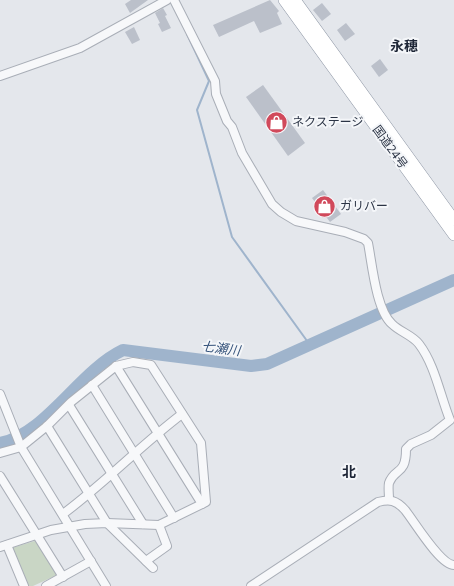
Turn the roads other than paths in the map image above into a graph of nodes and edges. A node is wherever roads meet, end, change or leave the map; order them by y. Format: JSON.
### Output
{"nodes":[{"id":1,"x":166,"y":0,"type":"edge"},
{"id":2,"x":174,"y":0,"type":"edge"},
{"id":3,"x":284,"y":0,"type":"edge"},
{"id":4,"x":295,"y":0,"type":"edge"},
{"id":5,"x":0,"y":76,"type":"edge"},
{"id":6,"x":454,"y":220,"type":"edge"},
{"id":7,"x":454,"y":235,"type":"edge"},
{"id":8,"x":116,"y":366,"type":"junction"},
{"id":9,"x":92,"y":385,"type":"junction"},
{"id":10,"x":1,"y":397,"type":"edge"},
{"id":11,"x":69,"y":405,"type":"junction"},
{"id":12,"x":182,"y":414,"type":"junction"},
{"id":13,"x":47,"y":426,"type":"junction"},
{"id":14,"x":158,"y":433,"type":"junction"},
{"id":15,"x":21,"y":447,"type":"junction"},
{"id":16,"x":0,"y":453,"type":"edge"},
{"id":17,"x":134,"y":453,"type":"junction"},
{"id":18,"x":112,"y":473,"type":"junction"},
{"id":19,"x":0,"y":476,"type":"edge"},
{"id":20,"x":90,"y":494,"type":"junction"},
{"id":21,"x":389,"y":499,"type":"junction"},
{"id":22,"x":202,"y":504,"type":"junction"},
{"id":23,"x":63,"y":514,"type":"junction"},
{"id":24,"x":174,"y":518,"type":"junction"},
{"id":25,"x":107,"y":522,"type":"junction"},
{"id":26,"x":143,"y":524,"type":"junction"},
{"id":27,"x":159,"y":525,"type":"junction"},
{"id":28,"x":72,"y":527,"type":"junction"},
{"id":29,"x":38,"y":534,"type":"junction"},
{"id":30,"x":4,"y":546,"type":"edge"},
{"id":31,"x":91,"y":561,"type":"junction"},
{"id":32,"x":146,"y":561,"type":"junction"},
{"id":33,"x":454,"y":565,"type":"edge"},
{"id":34,"x":153,"y":568,"type":"dead end"},
{"id":35,"x":63,"y":577,"type":"junction"},
{"id":36,"x":24,"y":586,"type":"edge"},
{"id":37,"x":46,"y":586,"type":"edge"},
{"id":38,"x":106,"y":586,"type":"edge"},
{"id":39,"x":251,"y":586,"type":"edge"}],
"edges":[{"from":1,"to":5,"type":"street"},
{"from":2,"to":21,"type":"street"},
{"from":3,"to":7,"type":"highway","name":"国道24号"},
{"from":4,"to":6,"type":"highway","name":"国道24号"},
{"from":8,"to":9,"type":"street"},
{"from":8,"to":12,"type":"street"},
{"from":8,"to":14,"type":"street"},
{"from":9,"to":11,"type":"street"},
{"from":9,"to":17,"type":"street"},
{"from":10,"to":15,"type":"street"},
{"from":11,"to":13,"type":"street"},
{"from":11,"to":18,"type":"street"},
{"from":12,"to":14,"type":"street"},
{"from":12,"to":22,"type":"street"},
{"from":13,"to":15,"type":"street"},
{"from":13,"to":20,"type":"street"},
{"from":14,"to":17,"type":"street"},
{"from":14,"to":22,"type":"street"},
{"from":15,"to":16,"type":"street"},
{"from":15,"to":23,"type":"street"},
{"from":17,"to":18,"type":"street"},
{"from":17,"to":24,"type":"street"},
{"from":18,"to":20,"type":"street"},
{"from":18,"to":26,"type":"street"},
{"from":19,"to":29,"type":"street"},
{"from":20,"to":23,"type":"street"},
{"from":20,"to":25,"type":"street"},
{"from":21,"to":33,"type":"street"},
{"from":21,"to":39,"type":"street"},
{"from":22,"to":24,"type":"street"},
{"from":23,"to":28,"type":"street"},
{"from":24,"to":27,"type":"street"},
{"from":25,"to":26,"type":"street"},
{"from":25,"to":28,"type":"street"},
{"from":25,"to":32,"type":"street"},
{"from":26,"to":27,"type":"street"},
{"from":27,"to":32,"type":"street"},
{"from":28,"to":29,"type":"street"},
{"from":28,"to":31,"type":"street"},
{"from":29,"to":30,"type":"street"},
{"from":29,"to":35,"type":"street"},
{"from":30,"to":36,"type":"street"},
{"from":31,"to":35,"type":"street"},
{"from":31,"to":38,"type":"street"},
{"from":32,"to":34,"type":"street"},
{"from":35,"to":37,"type":"street"}]}
